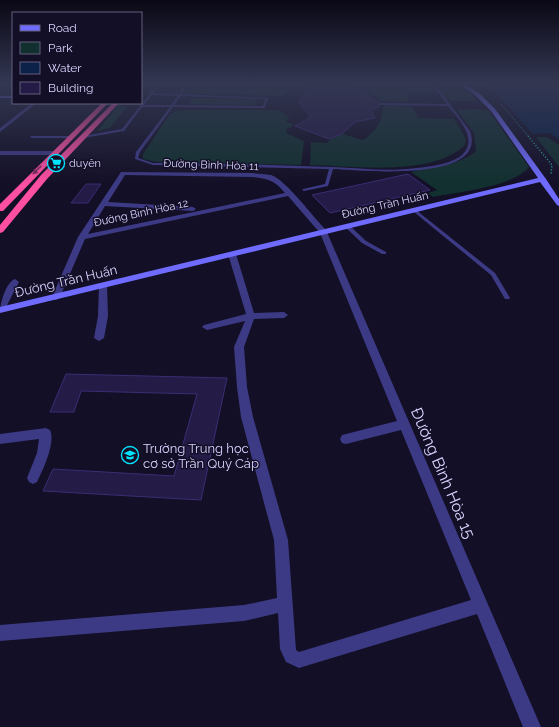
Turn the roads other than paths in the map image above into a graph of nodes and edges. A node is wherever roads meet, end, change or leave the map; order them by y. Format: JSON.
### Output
{"nodes":[{"id":1,"x":18,"y":116,"type":"edge"},
{"id":2,"x":92,"y":116,"type":"edge"},
{"id":3,"x":104,"y":116,"type":"edge"},
{"id":4,"x":135,"y":116,"type":"edge"},
{"id":5,"x":165,"y":116,"type":"edge"},
{"id":6,"x":456,"y":116,"type":"edge"},
{"id":7,"x":497,"y":116,"type":"edge"},
{"id":8,"x":0,"y":124,"type":"edge"},
{"id":9,"x":8,"y":124,"type":"junction"},
{"id":10,"x":0,"y":130,"type":"edge"},
{"id":11,"x":32,"y":137,"type":"dead end"},
{"id":12,"x":71,"y":137,"type":"junction"},
{"id":13,"x":84,"y":138,"type":"junction"},
{"id":14,"x":0,"y":153,"type":"edge"},
{"id":15,"x":55,"y":153,"type":"junction"},
{"id":16,"x":331,"y":168,"type":"junction"},
{"id":17,"x":543,"y":180,"type":"junction"},
{"id":18,"x":304,"y":190,"type":"dead end"},
{"id":19,"x":291,"y":194,"type":"junction"},
{"id":20,"x":105,"y":204,"type":"junction"},
{"id":21,"x":559,"y":204,"type":"edge"},
{"id":22,"x":0,"y":209,"type":"edge"},
{"id":23,"x":205,"y":210,"type":"junction"},
{"id":24,"x":415,"y":211,"type":"junction"},
{"id":25,"x":347,"y":226,"type":"junction"},
{"id":26,"x":0,"y":230,"type":"edge"},
{"id":27,"x":323,"y":232,"type":"junction"},
{"id":28,"x":82,"y":236,"type":"junction"},
{"id":29,"x":384,"y":253,"type":"dead end"},
{"id":30,"x":232,"y":254,"type":"junction"},
{"id":31,"x":15,"y":282,"type":"dead end"},
{"id":32,"x":104,"y":286,"type":"junction"},
{"id":33,"x":56,"y":297,"type":"junction"},
{"id":34,"x":507,"y":298,"type":"dead end"},
{"id":35,"x":0,"y":310,"type":"edge"},
{"id":36,"x":284,"y":315,"type":"dead end"},
{"id":37,"x":251,"y":316,"type":"junction"},
{"id":38,"x":206,"y":327,"type":"dead end"},
{"id":39,"x":99,"y":338,"type":"dead end"},
{"id":40,"x":404,"y":424,"type":"junction"},
{"id":41,"x":0,"y":439,"type":"edge"},
{"id":42,"x":346,"y":439,"type":"dead end"},
{"id":43,"x":33,"y":478,"type":"dead end"},
{"id":44,"x":285,"y":604,"type":"junction"},
{"id":45,"x":480,"y":605,"type":"junction"},
{"id":46,"x":0,"y":633,"type":"edge"},
{"id":47,"x":532,"y":727,"type":"edge"}],
"edges":[{"from":1,"to":9,"type":"street"},
{"from":2,"to":12,"type":"highway"},
{"from":3,"to":13,"type":"highway"},
{"from":4,"to":13,"type":"lane"},
{"from":5,"to":16,"type":"lane"},
{"from":6,"to":16,"type":"lane"},
{"from":7,"to":17,"type":"street"},
{"from":8,"to":9,"type":"street"},
{"from":9,"to":10,"type":"street"},
{"from":11,"to":12,"type":"lane"},
{"from":12,"to":15,"type":"highway"},
{"from":13,"to":26,"type":"highway"},
{"from":14,"to":15,"type":"street"},
{"from":15,"to":22,"type":"highway","one_way":true},
{"from":16,"to":18,"type":"lane"},
{"from":17,"to":21,"type":"street"},
{"from":17,"to":24,"type":"street","name":"Đường Trần Huấn"},
{"from":19,"to":20,"type":"street","name":"Đường Bình Hòa 11"},
{"from":19,"to":23,"type":"street","name":"Đường Bình Hòa 12"},
{"from":19,"to":27,"type":"street","name":"Đường Bình Hòa 11"},
{"from":20,"to":23,"type":"street","name":"Đường Bình Hòa 12"},
{"from":20,"to":28,"type":"street"},
{"from":23,"to":28,"type":"street","name":"Đường Bình Hòa 12"},
{"from":24,"to":25,"type":"street","name":"Đường Trần Huấn"},
{"from":24,"to":34,"type":"lane"},
{"from":25,"to":27,"type":"street","name":"Đường Trần Huấn"},
{"from":25,"to":29,"type":"lane"},
{"from":27,"to":30,"type":"street","name":"Đường Trần Huấn"},
{"from":27,"to":40,"type":"street","name":"Đường Bình Hòa 15"},
{"from":28,"to":33,"type":"street"},
{"from":30,"to":32,"type":"street","name":"Đường Trần Huấn"},
{"from":30,"to":37,"type":"street"},
{"from":31,"to":35,"type":"street"},
{"from":32,"to":33,"type":"street","name":"Đường Trần Huấn"},
{"from":32,"to":39,"type":"street"},
{"from":33,"to":35,"type":"street","name":"Đường Trần Huấn"},
{"from":36,"to":37,"type":"street"},
{"from":37,"to":38,"type":"street"},
{"from":37,"to":44,"type":"street"},
{"from":40,"to":42,"type":"street"},
{"from":40,"to":45,"type":"street","name":"Đường Bình Hòa 15"},
{"from":41,"to":43,"type":"street"},
{"from":44,"to":45,"type":"street"},
{"from":44,"to":46,"type":"street"},
{"from":45,"to":47,"type":"street","name":"Đường Bình Hòa 15"}]}
